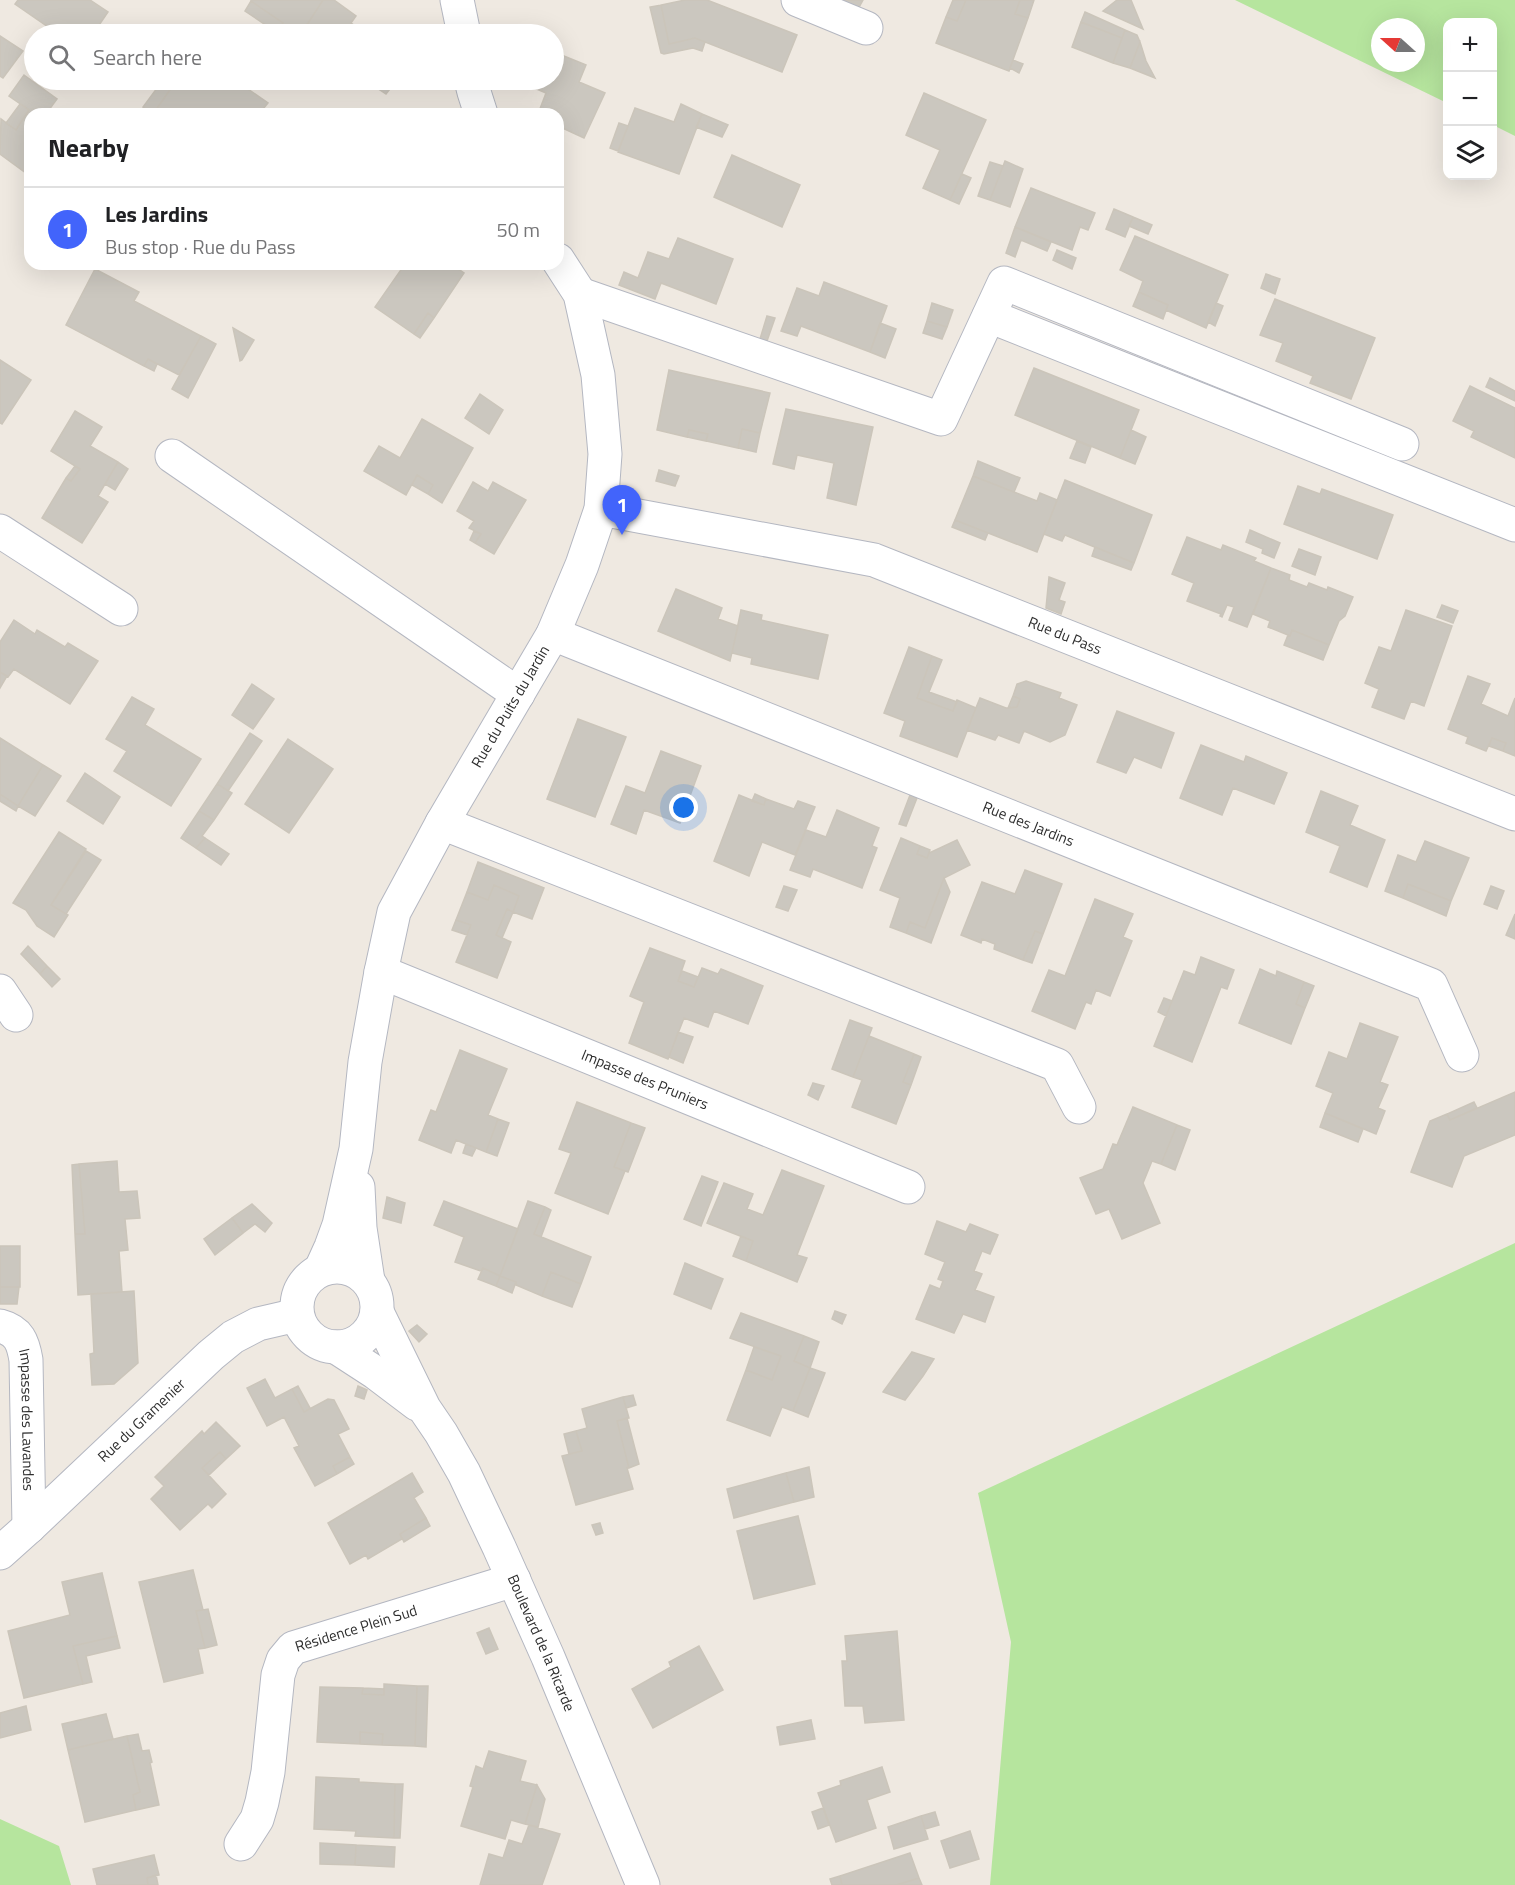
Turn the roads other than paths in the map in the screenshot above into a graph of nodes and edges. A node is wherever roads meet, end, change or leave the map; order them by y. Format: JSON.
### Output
{"nodes":[{"id":1,"x":458,"y":0,"type":"edge"},
{"id":2,"x":798,"y":0,"type":"edge"},
{"id":3,"x":462,"y":24,"type":"edge"},
{"id":4,"x":866,"y":28,"type":"dead end"},
{"id":5,"x":474,"y":90,"type":"edge"},
{"id":6,"x":479,"y":108,"type":"edge"},
{"id":7,"x":564,"y":269,"type":"edge"},
{"id":8,"x":580,"y":294,"type":"junction"},
{"id":9,"x":989,"y":316,"type":"junction"},
{"id":10,"x":1402,"y":444,"type":"dead end"},
{"id":11,"x":172,"y":456,"type":"dead end"},
{"id":12,"x":601,"y":509,"type":"junction"},
{"id":13,"x":1515,"y":525,"type":"edge"},
{"id":14,"x":0,"y":531,"type":"edge"},
{"id":15,"x":121,"y":609,"type":"dead end"},
{"id":16,"x":553,"y":634,"type":"junction"},
{"id":17,"x":518,"y":694,"type":"junction"},
{"id":18,"x":1515,"y":814,"type":"edge"},
{"id":19,"x":442,"y":823,"type":"junction"},
{"id":20,"x":381,"y":972,"type":"junction"},
{"id":21,"x":1462,"y":1055,"type":"dead end"},
{"id":22,"x":1079,"y":1107,"type":"dead end"},
{"id":23,"x":356,"y":1149,"type":"junction"},
{"id":24,"x":908,"y":1187,"type":"dead end"},
{"id":25,"x":321,"y":1269,"type":"junction"},
{"id":26,"x":372,"y":1296,"type":"junction"},
{"id":27,"x":297,"y":1315,"type":"junction"},
{"id":28,"x":0,"y":1326,"type":"edge"},
{"id":29,"x":336,"y":1347,"type":"junction"},
{"id":30,"x":424,"y":1408,"type":"junction"},
{"id":31,"x":29,"y":1527,"type":"junction"},
{"id":32,"x":0,"y":1553,"type":"edge"},
{"id":33,"x":514,"y":1580,"type":"junction"},
{"id":34,"x":241,"y":1844,"type":"dead end"},
{"id":35,"x":643,"y":1885,"type":"edge"}],
"edges":[{"from":1,"to":3,"type":"street"},
{"from":2,"to":4,"type":"street"},
{"from":5,"to":6,"type":"street"},
{"from":7,"to":8,"type":"street","name":"Rue du Puits du Jardin"},
{"from":8,"to":9,"type":"street"},
{"from":8,"to":12,"type":"street","name":"Rue du Puits du Jardin"},
{"from":9,"to":10,"type":"street"},
{"from":9,"to":13,"type":"street"},
{"from":11,"to":17,"type":"street"},
{"from":12,"to":16,"type":"street","name":"Rue du Puits du Jardin"},
{"from":12,"to":18,"type":"street","name":"Rue du Pass"},
{"from":14,"to":15,"type":"street"},
{"from":16,"to":17,"type":"street","name":"Rue du Puits du Jardin"},
{"from":16,"to":21,"type":"street","name":"Rue des Jardins"},
{"from":17,"to":19,"type":"street","name":"Rue du Puits du Jardin"},
{"from":19,"to":20,"type":"street","name":"Rue du Puits du Jardin"},
{"from":19,"to":22,"type":"street"},
{"from":20,"to":23,"type":"street","name":"Rue du Puits du Jardin"},
{"from":20,"to":24,"type":"street","name":"Impasse des Pruniers"},
{"from":23,"to":25,"type":"street","name":"Rue du Puits du Jardin"},
{"from":23,"to":26,"type":"street","name":"Rue du Puits du Jardin"},
{"from":25,"to":26,"type":"street"},
{"from":25,"to":27,"type":"street"},
{"from":26,"to":29,"type":"street"},
{"from":26,"to":30,"type":"street","name":"Boulevard de la Ricarde"},
{"from":27,"to":29,"type":"street"},
{"from":27,"to":31,"type":"street","name":"Rue du Gramenier"},
{"from":28,"to":31,"type":"street","name":"Impasse des Lavandes"},
{"from":29,"to":30,"type":"street","name":"Boulevard de la Ricarde"},
{"from":30,"to":33,"type":"street","name":"Boulevard de la Ricarde"},
{"from":31,"to":32,"type":"street","name":"Rue du Gramenier"},
{"from":33,"to":34,"type":"street","name":"Résidence Plein Sud"},
{"from":33,"to":35,"type":"street","name":"Boulevard de la Ricarde"}]}
